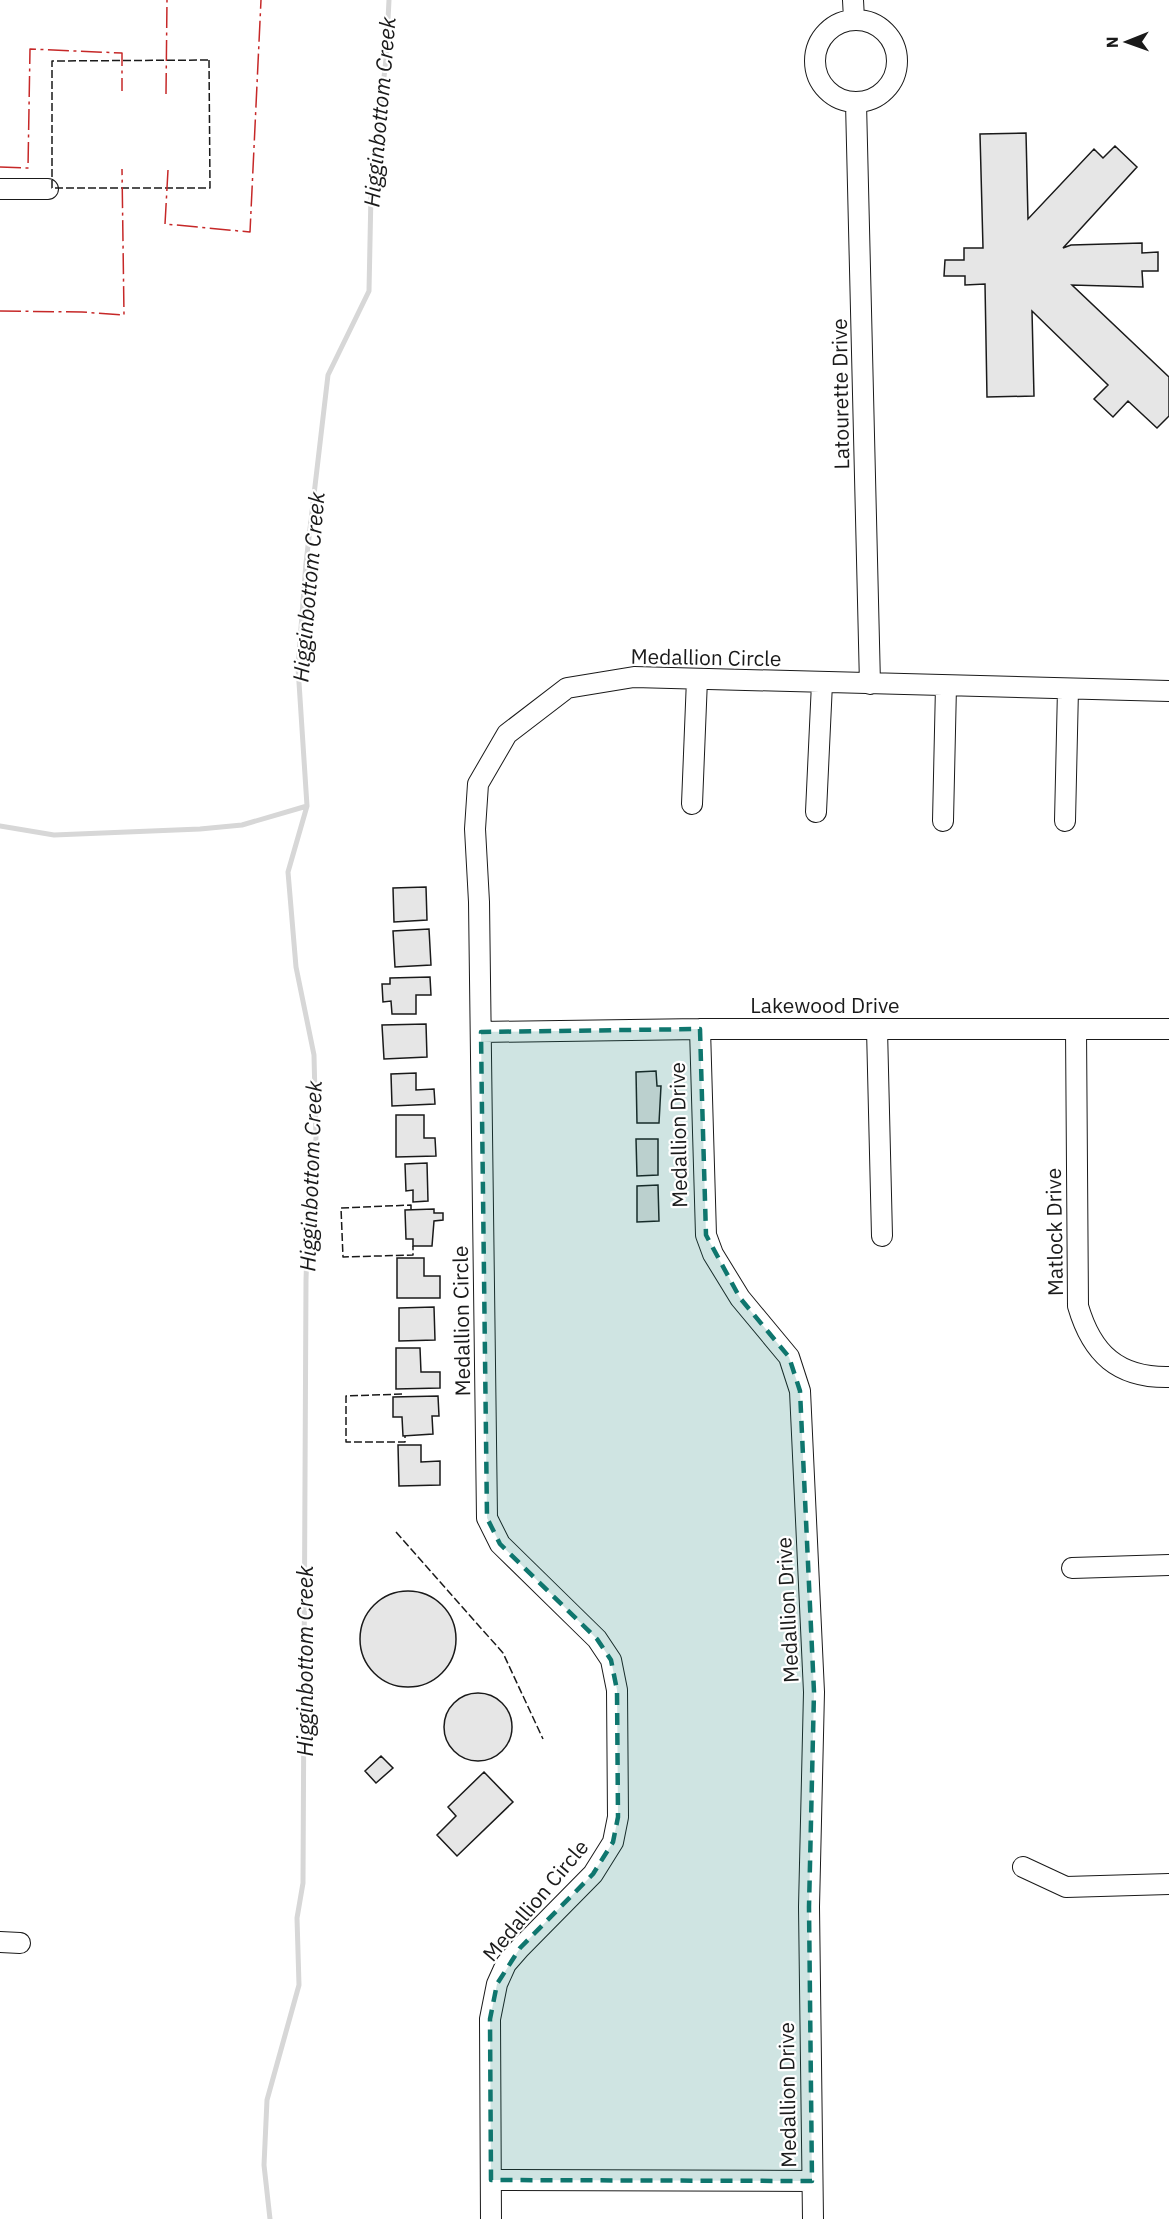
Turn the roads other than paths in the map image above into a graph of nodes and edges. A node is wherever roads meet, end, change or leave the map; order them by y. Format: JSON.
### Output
{"nodes":[{"id":1,"x":853,"y":10,"type":"edge"},
{"id":2,"x":856,"y":103,"type":"junction"},
{"id":3,"x":0,"y":189,"type":"edge"},
{"id":4,"x":48,"y":189,"type":"dead end"},
{"id":5,"x":697,"y":679,"type":"junction"},
{"id":6,"x":822,"y":683,"type":"junction"},
{"id":7,"x":870,"y":684,"type":"junction"},
{"id":8,"x":946,"y":686,"type":"junction"},
{"id":9,"x":1068,"y":688,"type":"junction"},
{"id":10,"x":1169,"y":691,"type":"edge"},
{"id":11,"x":692,"y":804,"type":"dead end"},
{"id":12,"x":816,"y":812,"type":"dead end"},
{"id":13,"x":943,"y":820,"type":"dead end"},
{"id":14,"x":1065,"y":821,"type":"dead end"},
{"id":15,"x":700,"y":1029,"type":"junction"},
{"id":16,"x":877,"y":1029,"type":"junction"},
{"id":17,"x":1076,"y":1029,"type":"junction"},
{"id":18,"x":1169,"y":1029,"type":"edge"},
{"id":19,"x":481,"y":1032,"type":"junction"},
{"id":20,"x":882,"y":1236,"type":"dead end"},
{"id":21,"x":1169,"y":1377,"type":"edge"},
{"id":22,"x":1169,"y":1565,"type":"edge"},
{"id":23,"x":1072,"y":1568,"type":"dead end"},
{"id":24,"x":1023,"y":1868,"type":"dead end"},
{"id":25,"x":1169,"y":1884,"type":"edge"},
{"id":26,"x":0,"y":1942,"type":"edge"},
{"id":27,"x":20,"y":1942,"type":"dead end"},
{"id":28,"x":491,"y":2180,"type":"junction"},
{"id":29,"x":812,"y":2181,"type":"junction"},
{"id":30,"x":491,"y":2219,"type":"edge"},
{"id":31,"x":813,"y":2219,"type":"edge"}],
"edges":[{"from":1,"to":2,"type":"street"},
{"from":1,"to":2,"type":"street"},
{"from":2,"to":7,"type":"street","name":"Latourette Drive"},
{"from":3,"to":4,"type":"street"},
{"from":5,"to":6,"type":"street","name":"Medallion Circle"},
{"from":5,"to":11,"type":"street"},
{"from":5,"to":19,"type":"street","name":"Medallion Circle"},
{"from":6,"to":7,"type":"street","name":"Medallion Circle"},
{"from":6,"to":12,"type":"street"},
{"from":7,"to":8,"type":"street","name":"Medallion Circle"},
{"from":8,"to":9,"type":"street","name":"Medallion Circle"},
{"from":8,"to":13,"type":"street"},
{"from":9,"to":10,"type":"street","name":"Medallion Circle"},
{"from":9,"to":14,"type":"street"},
{"from":15,"to":16,"type":"street","name":"Lakewood Drive"},
{"from":15,"to":19,"type":"street","name":"Lakewood Drive"},
{"from":15,"to":29,"type":"street","name":"Medallion Drive"},
{"from":16,"to":17,"type":"street","name":"Lakewood Drive"},
{"from":16,"to":20,"type":"street"},
{"from":17,"to":18,"type":"street","name":"Lakewood Drive"},
{"from":17,"to":21,"type":"street","name":"Matlock Drive"},
{"from":19,"to":28,"type":"street","name":"Medallion Circle"},
{"from":22,"to":23,"type":"street"},
{"from":24,"to":25,"type":"street"},
{"from":26,"to":27,"type":"street"},
{"from":28,"to":29,"type":"street"},
{"from":28,"to":30,"type":"street","name":"Medallion Circle"},
{"from":29,"to":31,"type":"street","name":"Medallion Drive"}]}
